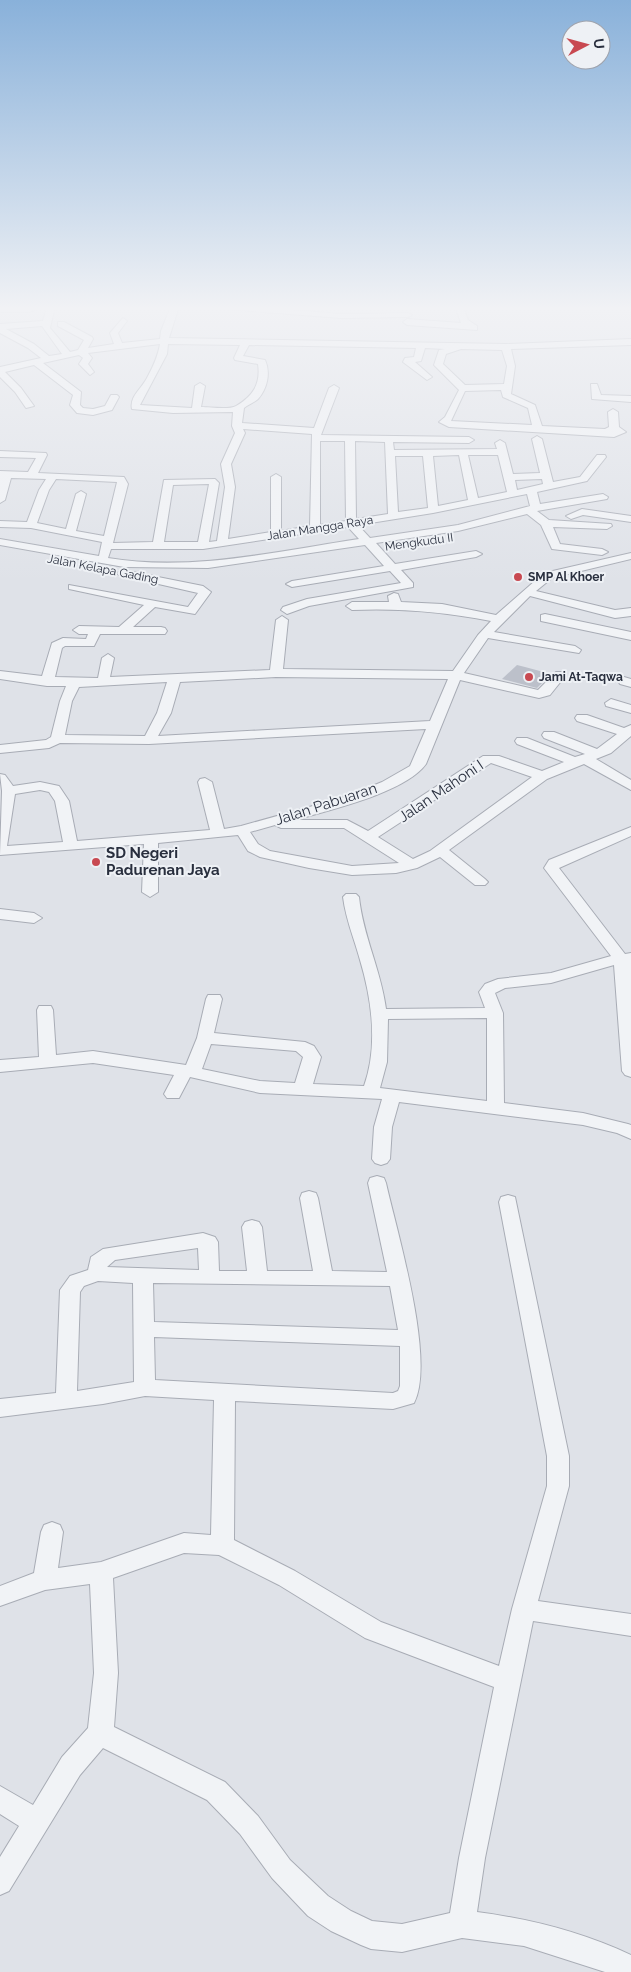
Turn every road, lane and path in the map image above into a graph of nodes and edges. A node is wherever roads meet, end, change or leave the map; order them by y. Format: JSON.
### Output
{"nodes":[{"id":1,"x":24,"y":398,"type":"edge"},
{"id":2,"x":77,"y":398,"type":"edge"},
{"id":3,"x":114,"y":398,"type":"edge"},
{"id":4,"x":137,"y":398,"type":"edge"},
{"id":5,"x":198,"y":398,"type":"edge"},
{"id":6,"x":253,"y":398,"type":"edge"},
{"id":7,"x":330,"y":398,"type":"edge"},
{"id":8,"x":457,"y":398,"type":"edge"},
{"id":9,"x":515,"y":398,"type":"edge"},
{"id":10,"x":613,"y":398,"type":"edge"},
{"id":11,"x":631,"y":399,"type":"edge"},
{"id":12,"x":29,"y":406,"type":"dead end"},
{"id":13,"x":238,"y":409,"type":"junction"},
{"id":14,"x":196,"y":411,"type":"junction"},
{"id":15,"x":613,"y":412,"type":"dead end"},
{"id":16,"x":237,"y":426,"type":"junction"},
{"id":17,"x":617,"y":432,"type":"edge"},
{"id":18,"x":538,"y":434,"type":"junction"},
{"id":19,"x":317,"y":435,"type":"junction"},
{"id":20,"x":350,"y":438,"type":"junction"},
{"id":21,"x":388,"y":438,"type":"junction"},
{"id":22,"x":470,"y":440,"type":"dead end"},
{"id":23,"x":611,"y":448,"type":"dead end"},
{"id":24,"x":462,"y":452,"type":"junction"},
{"id":25,"x":389,"y":453,"type":"junction"},
{"id":26,"x":428,"y":453,"type":"junction"},
{"id":27,"x":0,"y":454,"type":"edge"},
{"id":28,"x":601,"y":457,"type":"dead end"},
{"id":29,"x":3,"y":474,"type":"edge"},
{"id":30,"x":32,"y":475,"type":"junction"},
{"id":31,"x":53,"y":476,"type":"junction"},
{"id":32,"x":546,"y":476,"type":"junction"},
{"id":33,"x":276,"y":477,"type":"dead end"},
{"id":34,"x":507,"y":477,"type":"junction"},
{"id":35,"x":550,"y":486,"type":"junction"},
{"id":36,"x":531,"y":490,"type":"junction"},
{"id":37,"x":81,"y":494,"type":"dead end"},
{"id":38,"x":514,"y":494,"type":"junction"},
{"id":39,"x":603,"y":497,"type":"dead end"},
{"id":40,"x":0,"y":500,"type":"edge"},
{"id":41,"x":474,"y":502,"type":"junction"},
{"id":42,"x":433,"y":510,"type":"junction"},
{"id":43,"x":533,"y":510,"type":"junction"},
{"id":44,"x":571,"y":516,"type":"dead end"},
{"id":45,"x":394,"y":517,"type":"junction"},
{"id":46,"x":631,"y":519,"type":"edge"},
{"id":47,"x":546,"y":523,"type":"junction"},
{"id":48,"x":0,"y":524,"type":"edge"},
{"id":49,"x":351,"y":524,"type":"junction"},
{"id":50,"x":31,"y":525,"type":"junction"},
{"id":51,"x":607,"y":526,"type":"dead end"},
{"id":52,"x":315,"y":529,"type":"junction"},
{"id":53,"x":70,"y":532,"type":"junction"},
{"id":54,"x":276,"y":535,"type":"junction"},
{"id":55,"x":463,"y":536,"type":"dead end"},
{"id":56,"x":0,"y":542,"type":"edge"},
{"id":57,"x":108,"y":543,"type":"junction"},
{"id":58,"x":222,"y":544,"type":"junction"},
{"id":59,"x":372,"y":545,"type":"junction"},
{"id":60,"x":158,"y":546,"type":"junction"},
{"id":61,"x":203,"y":546,"type":"junction"},
{"id":62,"x":0,"y":551,"type":"edge"},
{"id":63,"x":602,"y":552,"type":"dead end"},
{"id":64,"x":476,"y":554,"type":"dead end"},
{"id":65,"x":631,"y":556,"type":"edge"},
{"id":66,"x":98,"y":564,"type":"junction"},
{"id":67,"x":273,"y":566,"type":"dead end"},
{"id":68,"x":392,"y":568,"type":"junction"},
{"id":69,"x":292,"y":584,"type":"dead end"},
{"id":70,"x":73,"y":587,"type":"dead end"},
{"id":71,"x":392,"y":589,"type":"junction"},
{"id":72,"x":527,"y":592,"type":"junction"},
{"id":73,"x":152,"y":604,"type":"junction"},
{"id":74,"x":396,"y":605,"type":"junction"},
{"id":75,"x":352,"y":606,"type":"dead end"},
{"id":76,"x":631,"y":612,"type":"edge"},
{"id":77,"x":545,"y":618,"type":"dead end"},
{"id":78,"x":498,"y":619,"type":"junction"},
{"id":79,"x":79,"y":630,"type":"dead end"},
{"id":80,"x":96,"y":630,"type":"junction"},
{"id":81,"x":123,"y":630,"type":"junction"},
{"id":82,"x":161,"y":631,"type":"dead end"},
{"id":83,"x":485,"y":634,"type":"junction"},
{"id":84,"x":631,"y":636,"type":"edge"},
{"id":85,"x":574,"y":650,"type":"dead end"},
{"id":86,"x":108,"y":658,"type":"dead end"},
{"id":87,"x":276,"y":674,"type":"junction"},
{"id":88,"x":0,"y":675,"type":"edge"},
{"id":89,"x":456,"y":675,"type":"junction"},
{"id":90,"x":560,"y":675,"type":"dead end"},
{"id":91,"x":174,"y":679,"type":"junction"},
{"id":92,"x":47,"y":682,"type":"junction"},
{"id":93,"x":103,"y":682,"type":"junction"},
{"id":94,"x":74,"y":683,"type":"junction"},
{"id":95,"x":611,"y":703,"type":"dead end"},
{"id":96,"x":631,"y":709,"type":"edge"},
{"id":97,"x":582,"y":718,"type":"dead end"},
{"id":98,"x":435,"y":724,"type":"junction"},
{"id":99,"x":629,"y":731,"type":"edge"},
{"id":100,"x":550,"y":735,"type":"dead end"},
{"id":101,"x":58,"y":739,"type":"junction"},
{"id":102,"x":149,"y":740,"type":"junction"},
{"id":103,"x":522,"y":741,"type":"dead end"},
{"id":104,"x":0,"y":749,"type":"edge"},
{"id":105,"x":596,"y":753,"type":"junction"},
{"id":106,"x":578,"y":760,"type":"junction"},
{"id":107,"x":542,"y":776,"type":"junction"},
{"id":108,"x":0,"y":778,"type":"edge"},
{"id":109,"x":205,"y":782,"type":"dead end"},
{"id":110,"x":631,"y":786,"type":"edge"},
{"id":111,"x":9,"y":791,"type":"junction"},
{"id":112,"x":266,"y":823,"type":"junction"},
{"id":113,"x":242,"y":830,"type":"junction"},
{"id":114,"x":631,"y":831,"type":"edge"},
{"id":115,"x":218,"y":834,"type":"junction"},
{"id":116,"x":370,"y":836,"type":"junction"},
{"id":117,"x":151,"y":840,"type":"junction"},
{"id":118,"x":71,"y":846,"type":"junction"},
{"id":119,"x":0,"y":847,"type":"edge"},
{"id":120,"x":0,"y":851,"type":"edge"},
{"id":121,"x":441,"y":851,"type":"junction"},
{"id":122,"x":412,"y":865,"type":"junction"},
{"id":123,"x":480,"y":882,"type":"dead end"},
{"id":124,"x":150,"y":892,"type":"dead end"},
{"id":125,"x":351,"y":897,"type":"dead end"},
{"id":126,"x":0,"y":914,"type":"edge"},
{"id":127,"x":34,"y":918,"type":"dead end"},
{"id":128,"x":626,"y":958,"type":"edge"},
{"id":129,"x":214,"y":999,"type":"dead end"},
{"id":130,"x":44,"y":1010,"type":"dead end"},
{"id":131,"x":495,"y":1013,"type":"junction"},
{"id":132,"x":379,"y":1014,"type":"junction"},
{"id":133,"x":205,"y":1038,"type":"junction"},
{"id":134,"x":48,"y":1061,"type":"junction"},
{"id":135,"x":0,"y":1066,"type":"edge"},
{"id":136,"x":631,"y":1071,"type":"edge"},
{"id":137,"x":188,"y":1072,"type":"junction"},
{"id":138,"x":302,"y":1090,"type":"junction"},
{"id":139,"x":370,"y":1092,"type":"junction"},
{"id":140,"x":172,"y":1094,"type":"dead end"},
{"id":141,"x":392,"y":1095,"type":"junction"},
{"id":142,"x":496,"y":1108,"type":"junction"},
{"id":143,"x":628,"y":1125,"type":"edge"},
{"id":144,"x":381,"y":1159,"type":"dead end"},
{"id":145,"x":377,"y":1184,"type":"dead end"},
{"id":146,"x":309,"y":1198,"type":"dead end"},
{"id":147,"x":508,"y":1202,"type":"dead end"},
{"id":148,"x":252,"y":1227,"type":"dead end"},
{"id":149,"x":97,"y":1274,"type":"junction"},
{"id":150,"x":143,"y":1276,"type":"junction"},
{"id":151,"x":209,"y":1278,"type":"junction"},
{"id":152,"x":258,"y":1278,"type":"junction"},
{"id":153,"x":324,"y":1278,"type":"junction"},
{"id":154,"x":398,"y":1279,"type":"junction"},
{"id":155,"x":144,"y":1329,"type":"junction"},
{"id":156,"x":408,"y":1338,"type":"junction"},
{"id":157,"x":145,"y":1388,"type":"junction"},
{"id":158,"x":226,"y":1392,"type":"junction"},
{"id":159,"x":66,"y":1399,"type":"junction"},
{"id":160,"x":0,"y":1408,"type":"edge"},
{"id":161,"x":52,"y":1532,"type":"dead end"},
{"id":162,"x":222,"y":1545,"type":"junction"},
{"id":163,"x":101,"y":1572,"type":"junction"},
{"id":164,"x":45,"y":1580,"type":"junction"},
{"id":165,"x":0,"y":1596,"type":"edge"},
{"id":166,"x":524,"y":1608,"type":"junction"},
{"id":167,"x":631,"y":1625,"type":"edge"},
{"id":168,"x":508,"y":1681,"type":"junction"},
{"id":169,"x":100,"y":1733,"type":"junction"},
{"id":170,"x":0,"y":1799,"type":"edge"},
{"id":171,"x":37,"y":1822,"type":"junction"},
{"id":172,"x":0,"y":1882,"type":"edge"},
{"id":173,"x":462,"y":1924,"type":"junction"},
{"id":174,"x":631,"y":1970,"type":"edge"}],
"edges":[{"from":1,"to":12,"type":"street"},
{"from":2,"to":3,"type":"street"},
{"from":4,"to":14,"type":"street"},
{"from":5,"to":14,"type":"street"},
{"from":6,"to":13,"type":"street"},
{"from":7,"to":19,"type":"street"},
{"from":8,"to":18,"type":"street"},
{"from":9,"to":18,"type":"street"},
{"from":10,"to":11,"type":"street"},
{"from":13,"to":14,"type":"street"},
{"from":13,"to":16,"type":"street"},
{"from":15,"to":17,"type":"street"},
{"from":16,"to":19,"type":"street"},
{"from":16,"to":58,"type":"street"},
{"from":17,"to":18,"type":"street"},
{"from":17,"to":23,"type":"street"},
{"from":18,"to":32,"type":"street"},
{"from":19,"to":20,"type":"street"},
{"from":19,"to":52,"type":"street"},
{"from":20,"to":21,"type":"street"},
{"from":20,"to":49,"type":"street"},
{"from":21,"to":22,"type":"street"},
{"from":21,"to":25,"type":"street"},
{"from":24,"to":26,"type":"street"},
{"from":24,"to":34,"type":"street"},
{"from":24,"to":41,"type":"street"},
{"from":25,"to":26,"type":"street"},
{"from":25,"to":45,"type":"street"},
{"from":26,"to":42,"type":"street"},
{"from":27,"to":30,"type":"street"},
{"from":28,"to":35,"type":"street","name":"Jalan Mangga Raya"},
{"from":29,"to":30,"type":"street"},
{"from":29,"to":40,"type":"street"},
{"from":30,"to":31,"type":"street"},
{"from":31,"to":50,"type":"street"},
{"from":31,"to":57,"type":"street"},
{"from":32,"to":34,"type":"street"},
{"from":32,"to":35,"type":"street"},
{"from":33,"to":54,"type":"street"},
{"from":34,"to":38,"type":"street"},
{"from":35,"to":36,"type":"street","name":"Jalan Mangga Raya"},
{"from":36,"to":38,"type":"street","name":"Jalan Mangga Raya"},
{"from":36,"to":43,"type":"street"},
{"from":37,"to":53,"type":"street"},
{"from":38,"to":41,"type":"street","name":"Jalan Mangga Raya"},
{"from":39,"to":43,"type":"street"},
{"from":41,"to":42,"type":"street","name":"Jalan Mangga Raya"},
{"from":42,"to":45,"type":"street","name":"Jalan Mangga Raya"},
{"from":43,"to":47,"type":"street"},
{"from":43,"to":59,"type":"street"},
{"from":44,"to":46,"type":"street"},
{"from":45,"to":49,"type":"street","name":"Jalan Mangga Raya"},
{"from":47,"to":51,"type":"street"},
{"from":47,"to":63,"type":"street"},
{"from":48,"to":50,"type":"street","name":"Jalan Mangga Raya"},
{"from":49,"to":52,"type":"street","name":"Jalan Mangga Raya"},
{"from":49,"to":59,"type":"street"},
{"from":50,"to":53,"type":"street","name":"Jalan Mangga Raya"},
{"from":52,"to":54,"type":"street","name":"Jalan Mangga Raya"},
{"from":53,"to":57,"type":"street","name":"Jalan Mangga Raya"},
{"from":54,"to":58,"type":"street","name":"Jalan Mangga Raya"},
{"from":55,"to":59,"type":"street","name":"Mengkudu II"},
{"from":56,"to":66,"type":"street"},
{"from":57,"to":60,"type":"street","name":"Jalan Mangga Raya"},
{"from":57,"to":66,"type":"street"},
{"from":58,"to":61,"type":"street","name":"Jalan Mangga Raya"},
{"from":59,"to":66,"type":"street"},
{"from":59,"to":67,"type":"street"},
{"from":59,"to":68,"type":"street"},
{"from":60,"to":61,"type":"street","name":"Jalan Mangga Raya"},
{"from":60,"to":61,"type":"street"},
{"from":62,"to":66,"type":"street","name":"Jalan Kelapa Gading"},
{"from":64,"to":68,"type":"street"},
{"from":65,"to":72,"type":"street","name":"Jalan Pabuaran"},
{"from":66,"to":73,"type":"street","name":"Jalan Kelapa Gading"},
{"from":68,"to":69,"type":"street"},
{"from":68,"to":71,"type":"street"},
{"from":70,"to":73,"type":"street"},
{"from":71,"to":74,"type":"street"},
{"from":71,"to":87,"type":"street"},
{"from":72,"to":76,"type":"street"},
{"from":72,"to":78,"type":"street","name":"Jalan Pabuaran"},
{"from":73,"to":81,"type":"street"},
{"from":74,"to":75,"type":"street"},
{"from":74,"to":78,"type":"street"},
{"from":77,"to":84,"type":"street"},
{"from":78,"to":83,"type":"street","name":"Jalan Pabuaran"},
{"from":79,"to":80,"type":"street"},
{"from":80,"to":81,"type":"street"},
{"from":80,"to":92,"type":"street"},
{"from":81,"to":82,"type":"street"},
{"from":83,"to":85,"type":"street"},
{"from":83,"to":89,"type":"street","name":"Jalan Pabuaran"},
{"from":86,"to":93,"type":"street"},
{"from":87,"to":89,"type":"street"},
{"from":87,"to":91,"type":"street"},
{"from":88,"to":92,"type":"street"},
{"from":89,"to":90,"type":"street"},
{"from":89,"to":98,"type":"street","name":"Jalan Pabuaran"},
{"from":91,"to":93,"type":"street"},
{"from":91,"to":102,"type":"street"},
{"from":92,"to":94,"type":"street"},
{"from":93,"to":94,"type":"street"},
{"from":94,"to":101,"type":"street"},
{"from":95,"to":96,"type":"street"},
{"from":97,"to":99,"type":"street"},
{"from":98,"to":102,"type":"street"},
{"from":98,"to":112,"type":"street","name":"Jalan Pabuaran"},
{"from":99,"to":105,"type":"street"},
{"from":100,"to":105,"type":"street"},
{"from":101,"to":102,"type":"street"},
{"from":101,"to":104,"type":"street"},
{"from":103,"to":106,"type":"street"},
{"from":105,"to":106,"type":"street"},
{"from":106,"to":107,"type":"street"},
{"from":106,"to":110,"type":"street"},
{"from":107,"to":116,"type":"street","name":"Jalan Mahoni I"},
{"from":107,"to":121,"type":"street"},
{"from":108,"to":111,"type":"street"},
{"from":109,"to":115,"type":"street"},
{"from":111,"to":118,"type":"street"},
{"from":111,"to":119,"type":"street"},
{"from":112,"to":113,"type":"street","name":"Jalan Pabuaran"},
{"from":112,"to":116,"type":"street"},
{"from":113,"to":115,"type":"street","name":"Jalan Pabuaran"},
{"from":113,"to":122,"type":"street"},
{"from":114,"to":128,"type":"street"},
{"from":115,"to":117,"type":"street","name":"Jalan Pabuaran"},
{"from":116,"to":122,"type":"street"},
{"from":117,"to":118,"type":"street","name":"Jalan Pabuaran"},
{"from":117,"to":124,"type":"street"},
{"from":118,"to":120,"type":"street","name":"Jalan Pabuaran"},
{"from":121,"to":122,"type":"street"},
{"from":121,"to":123,"type":"street"},
{"from":125,"to":132,"type":"street"},
{"from":126,"to":127,"type":"street"},
{"from":128,"to":131,"type":"street"},
{"from":128,"to":136,"type":"street"},
{"from":129,"to":133,"type":"street"},
{"from":130,"to":134,"type":"street"},
{"from":131,"to":132,"type":"street"},
{"from":131,"to":142,"type":"street"},
{"from":132,"to":139,"type":"street"},
{"from":133,"to":137,"type":"street"},
{"from":133,"to":138,"type":"street"},
{"from":134,"to":135,"type":"street"},
{"from":134,"to":137,"type":"street"},
{"from":137,"to":138,"type":"street"},
{"from":137,"to":140,"type":"street"},
{"from":138,"to":139,"type":"street"},
{"from":139,"to":141,"type":"street"},
{"from":141,"to":142,"type":"street"},
{"from":141,"to":144,"type":"street"},
{"from":142,"to":143,"type":"street"},
{"from":145,"to":154,"type":"street"},
{"from":146,"to":153,"type":"street"},
{"from":147,"to":166,"type":"street"},
{"from":148,"to":152,"type":"street"},
{"from":149,"to":150,"type":"street"},
{"from":149,"to":151,"type":"street"},
{"from":149,"to":159,"type":"street"},
{"from":150,"to":151,"type":"street"},
{"from":150,"to":155,"type":"street"},
{"from":151,"to":152,"type":"street"},
{"from":152,"to":153,"type":"street"},
{"from":153,"to":154,"type":"street"},
{"from":154,"to":156,"type":"street"},
{"from":155,"to":156,"type":"street"},
{"from":155,"to":157,"type":"street"},
{"from":156,"to":158,"type":"street"},
{"from":157,"to":158,"type":"street"},
{"from":157,"to":159,"type":"street"},
{"from":158,"to":162,"type":"street"},
{"from":159,"to":160,"type":"street"},
{"from":161,"to":164,"type":"street"},
{"from":162,"to":163,"type":"street"},
{"from":162,"to":168,"type":"street"},
{"from":163,"to":164,"type":"street"},
{"from":163,"to":169,"type":"street"},
{"from":164,"to":165,"type":"street"},
{"from":166,"to":167,"type":"street"},
{"from":166,"to":168,"type":"street"},
{"from":168,"to":173,"type":"street"},
{"from":169,"to":171,"type":"street"},
{"from":169,"to":173,"type":"street"},
{"from":170,"to":171,"type":"street"},
{"from":171,"to":172,"type":"street"},
{"from":173,"to":174,"type":"street"}]}
